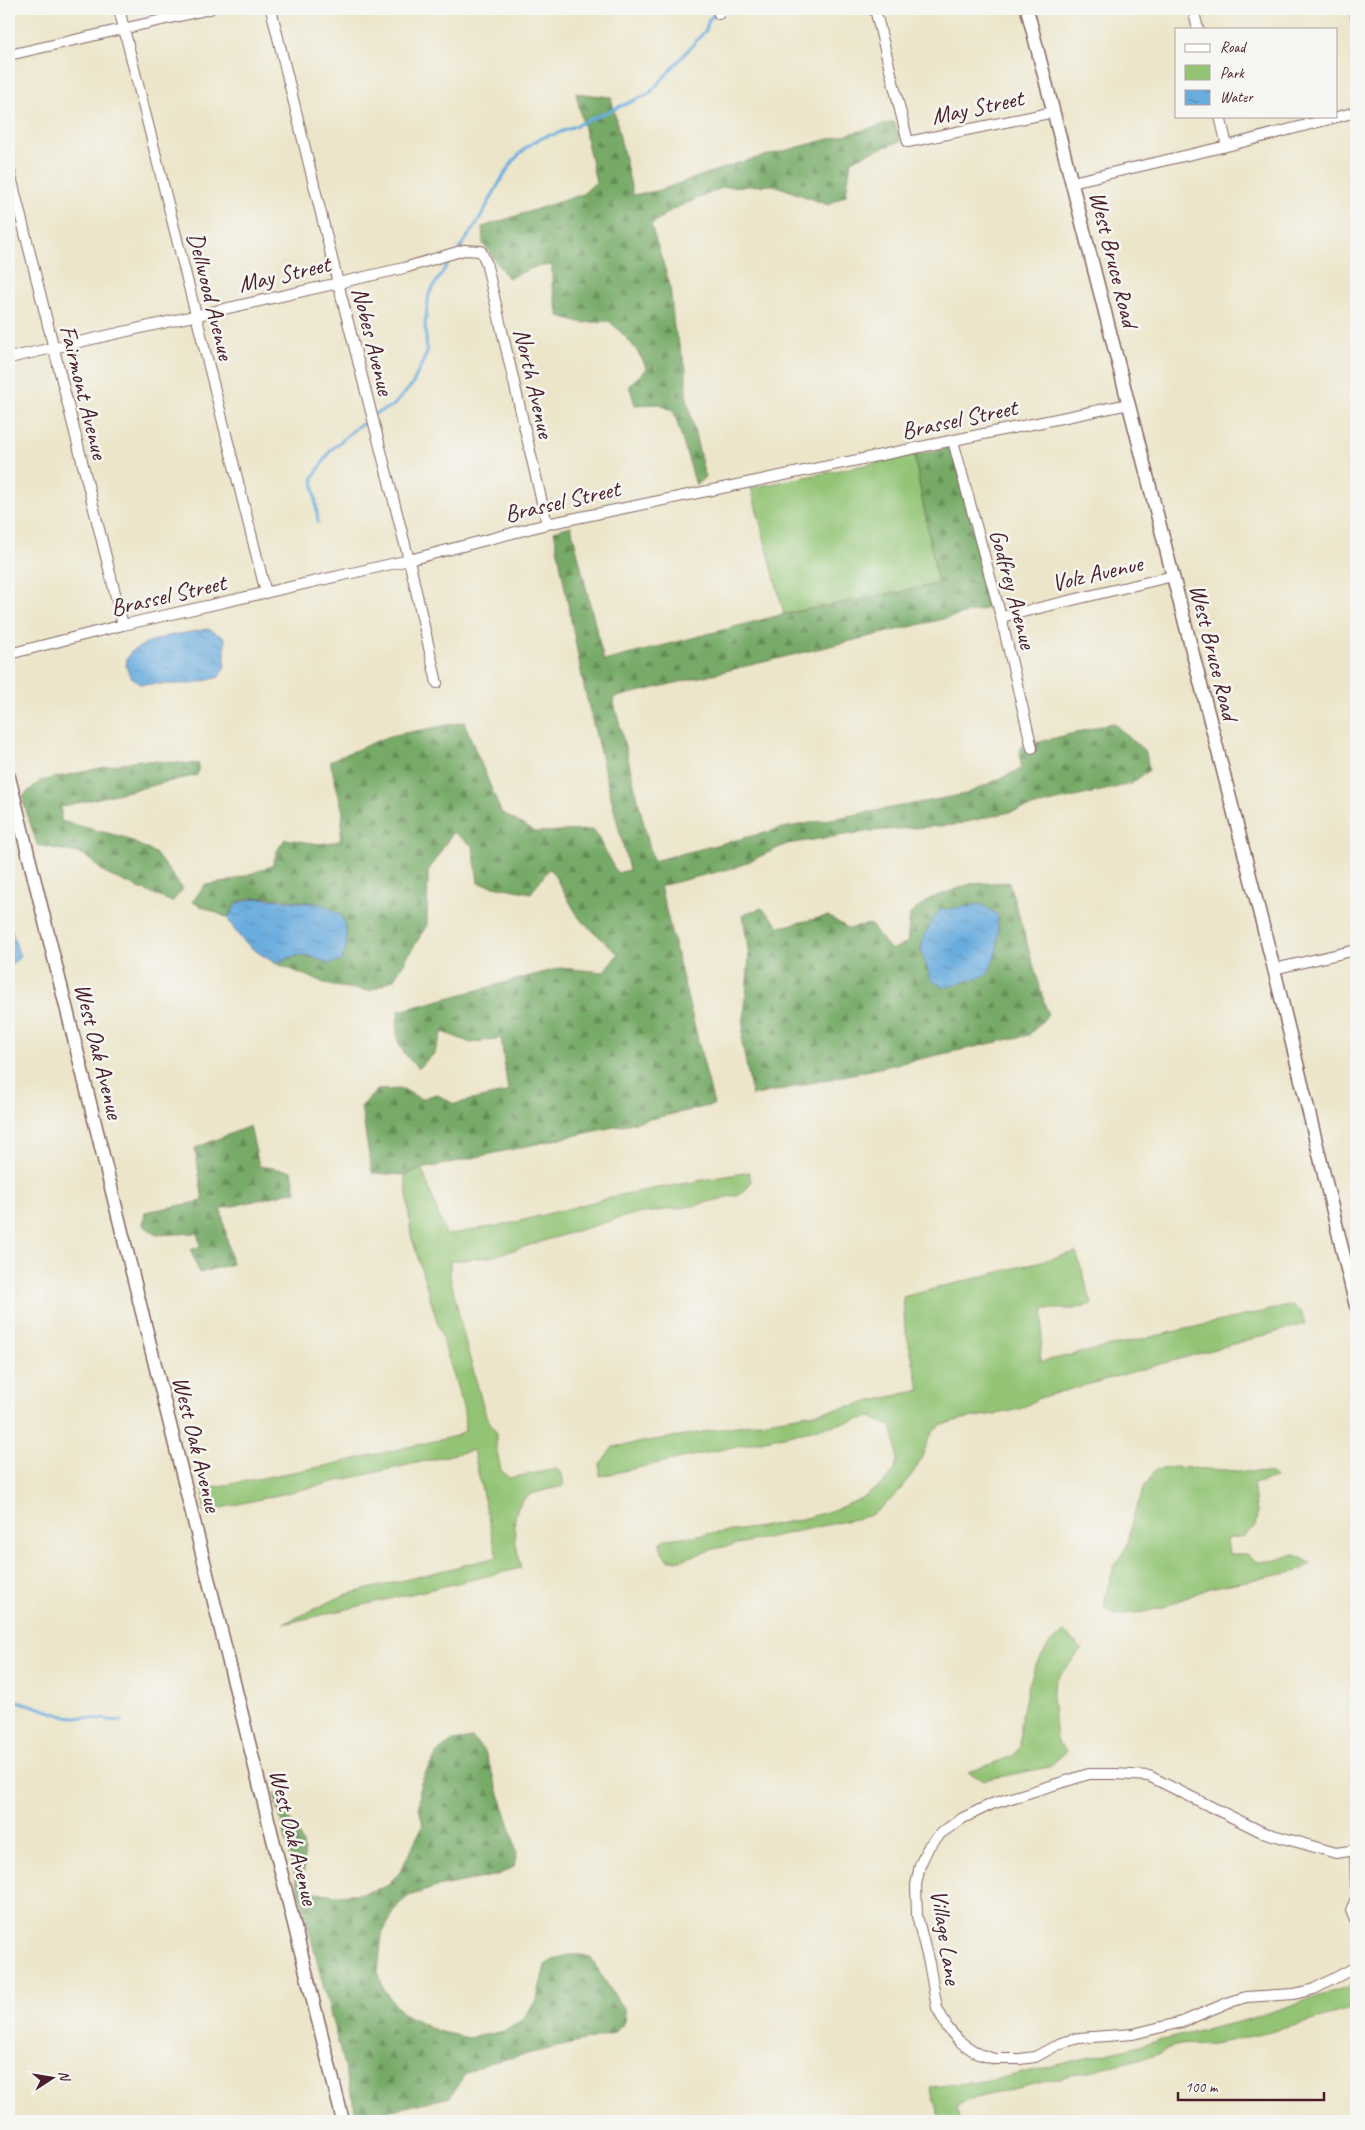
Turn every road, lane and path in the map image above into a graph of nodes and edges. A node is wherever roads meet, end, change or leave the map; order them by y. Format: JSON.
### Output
{"nodes":[{"id":1,"x":119,"y":9,"type":"edge"},
{"id":2,"x":210,"y":9,"type":"edge"},
{"id":3,"x":271,"y":9,"type":"edge"},
{"id":4,"x":875,"y":9,"type":"edge"},
{"id":5,"x":1027,"y":9,"type":"edge"},
{"id":6,"x":1193,"y":9,"type":"edge"},
{"id":7,"x":1354,"y":9,"type":"edge"},
{"id":8,"x":1356,"y":17,"type":"edge"},
{"id":9,"x":124,"y":28,"type":"junction"},
{"id":10,"x":1198,"y":28,"type":"edge"},
{"id":11,"x":9,"y":55,"type":"edge"},
{"id":12,"x":1054,"y":112,"type":"junction"},
{"id":13,"x":1356,"y":112,"type":"edge"},
{"id":14,"x":1338,"y":117,"type":"edge"},
{"id":15,"x":1220,"y":118,"type":"edge"},
{"id":16,"x":1333,"y":118,"type":"edge"},
{"id":17,"x":1227,"y":146,"type":"junction"},
{"id":18,"x":9,"y":168,"type":"edge"},
{"id":19,"x":1072,"y":182,"type":"junction"},
{"id":20,"x":480,"y":251,"type":"joint"},
{"id":21,"x":338,"y":283,"type":"junction"},
{"id":22,"x":195,"y":314,"type":"junction"},
{"id":23,"x":52,"y":348,"type":"junction"},
{"id":24,"x":9,"y":358,"type":"edge"},
{"id":25,"x":1129,"y":404,"type":"junction"},
{"id":26,"x":953,"y":441,"type":"junction"},
{"id":27,"x":547,"y":524,"type":"junction"},
{"id":28,"x":409,"y":560,"type":"junction"},
{"id":29,"x":1173,"y":576,"type":"junction"},
{"id":30,"x":266,"y":593,"type":"junction"},
{"id":31,"x":1001,"y":616,"type":"junction"},
{"id":32,"x":123,"y":625,"type":"junction"},
{"id":33,"x":9,"y":654,"type":"edge"},
{"id":34,"x":437,"y":683,"type":"dead end"},
{"id":35,"x":1032,"y":748,"type":"dead end"},
{"id":36,"x":9,"y":777,"type":"edge"},
{"id":37,"x":1356,"y":950,"type":"edge"},
{"id":38,"x":1274,"y":969,"type":"junction"},
{"id":39,"x":1355,"y":1299,"type":"edge"},
{"id":40,"x":1356,"y":1850,"type":"edge"},
{"id":41,"x":1356,"y":1887,"type":"edge"},
{"id":42,"x":1356,"y":1899,"type":"edge"},
{"id":43,"x":1356,"y":1923,"type":"edge"},
{"id":44,"x":1356,"y":1967,"type":"edge"},
{"id":45,"x":343,"y":2121,"type":"edge"}],
"edges":[{"from":1,"to":9,"type":"street","name":"Dellwood Avenue"},
{"from":2,"to":9,"type":"street"},
{"from":3,"to":21,"type":"street","name":"Nobes Avenue"},
{"from":4,"to":12,"type":"street","name":"May Street"},
{"from":5,"to":12,"type":"street","name":"West Bruce Road"},
{"from":6,"to":10,"type":"street"},
{"from":7,"to":8,"type":"street"},
{"from":9,"to":11,"type":"street"},
{"from":9,"to":22,"type":"street","name":"Dellwood Avenue"},
{"from":12,"to":19,"type":"street","name":"West Bruce Road"},
{"from":13,"to":14,"type":"street"},
{"from":15,"to":17,"type":"street"},
{"from":16,"to":17,"type":"street"},
{"from":17,"to":19,"type":"street"},
{"from":18,"to":23,"type":"street","name":"Fairmont Avenue"},
{"from":19,"to":25,"type":"street","name":"West Bruce Road"},
{"from":20,"to":21,"type":"street","name":"May Street"},
{"from":20,"to":27,"type":"street","name":"North Avenue"},
{"from":21,"to":22,"type":"street","name":"May Street"},
{"from":21,"to":28,"type":"street","name":"Nobes Avenue"},
{"from":22,"to":23,"type":"street","name":"May Street"},
{"from":22,"to":30,"type":"street","name":"Dellwood Avenue"},
{"from":23,"to":24,"type":"street","name":"May Street"},
{"from":23,"to":32,"type":"street","name":"Fairmont Avenue"},
{"from":25,"to":26,"type":"street","name":"Brassel Street"},
{"from":25,"to":29,"type":"street","name":"West Bruce Road"},
{"from":26,"to":27,"type":"street","name":"Brassel Street"},
{"from":26,"to":31,"type":"street","name":"Godfrey Avenue"},
{"from":27,"to":28,"type":"street","name":"Brassel Street"},
{"from":28,"to":30,"type":"street","name":"Brassel Street"},
{"from":28,"to":34,"type":"street","name":"Nobes Avenue"},
{"from":29,"to":31,"type":"street","name":"Volz Avenue"},
{"from":29,"to":38,"type":"street","name":"West Bruce Road"},
{"from":30,"to":32,"type":"street","name":"Brassel Street"},
{"from":31,"to":35,"type":"street","name":"Godfrey Avenue"},
{"from":32,"to":33,"type":"street","name":"Brassel Street"},
{"from":36,"to":45,"type":"street","name":"West Oak Avenue"},
{"from":37,"to":38,"type":"street"},
{"from":38,"to":39,"type":"street","name":"West Bruce Road"},
{"from":40,"to":41,"type":"street","name":"Village Lane"},
{"from":40,"to":44,"type":"street","name":"Village Lane"},
{"from":42,"to":43,"type":"street"}]}
